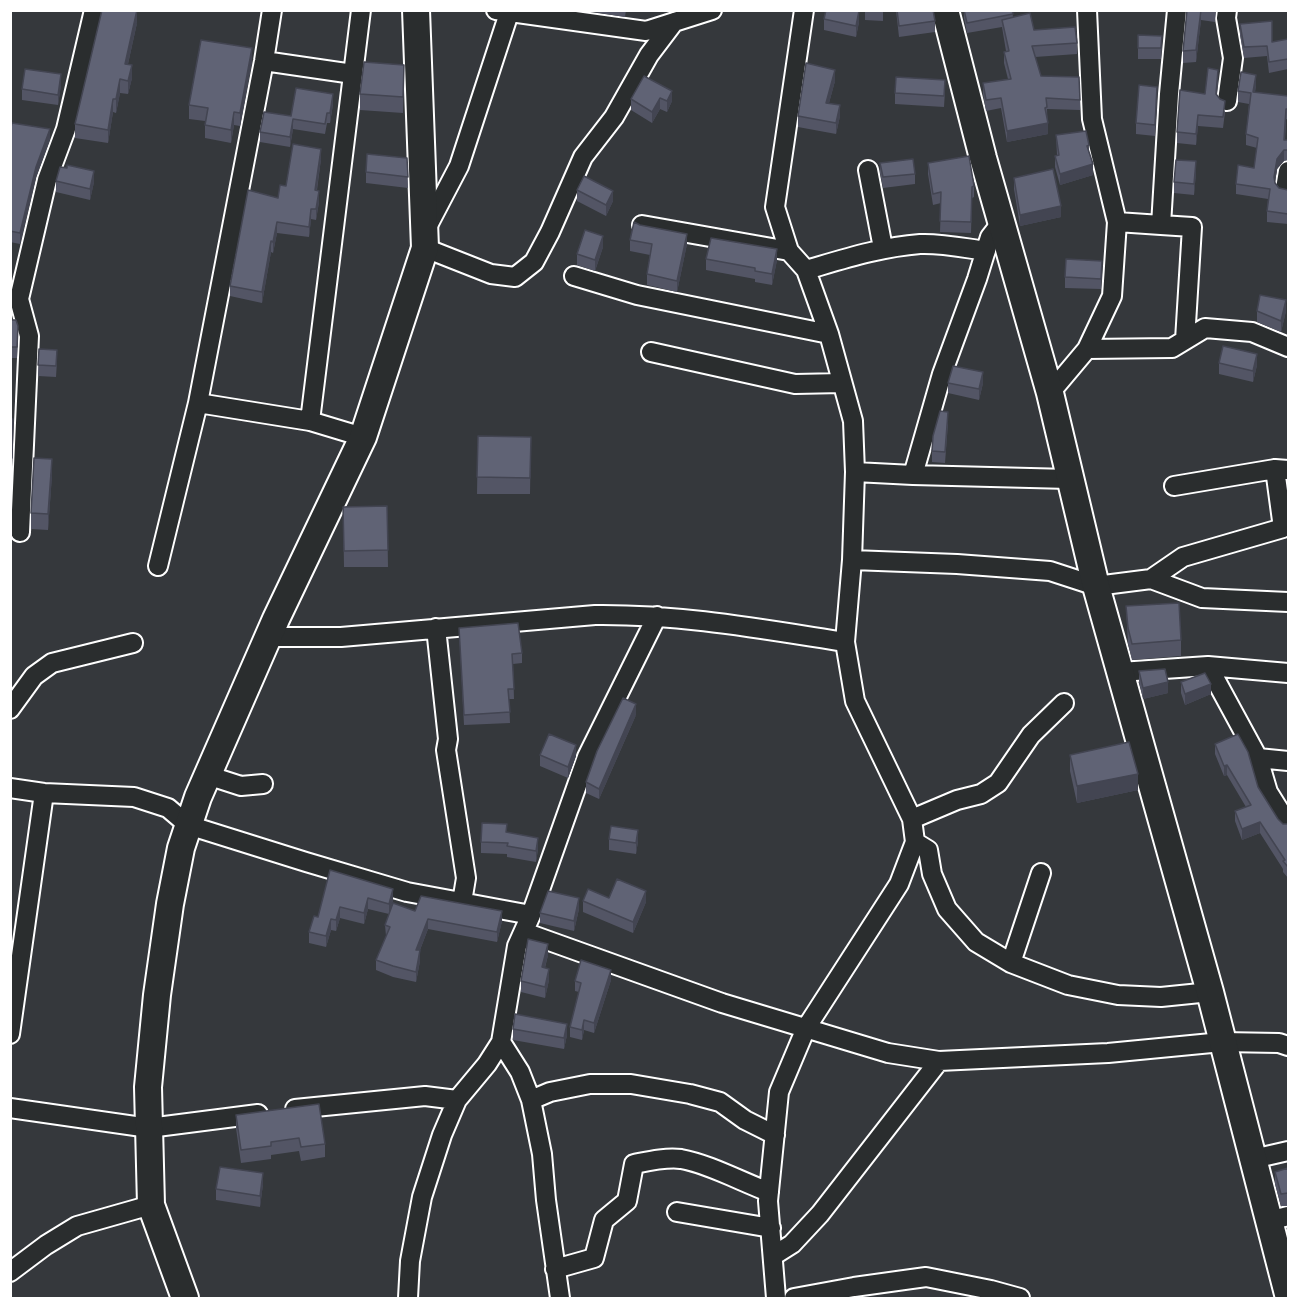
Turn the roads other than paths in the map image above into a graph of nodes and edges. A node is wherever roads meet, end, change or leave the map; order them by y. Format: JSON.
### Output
{"nodes":[{"id":1,"x":94,"y":10,"type":"edge"},
{"id":2,"x":272,"y":10,"type":"edge"},
{"id":3,"x":361,"y":10,"type":"edge"},
{"id":4,"x":416,"y":10,"type":"edge"},
{"id":5,"x":712,"y":10,"type":"edge"},
{"id":6,"x":804,"y":10,"type":"edge"},
{"id":7,"x":945,"y":10,"type":"edge"},
{"id":8,"x":1087,"y":10,"type":"edge"},
{"id":9,"x":1177,"y":10,"type":"edge"},
{"id":10,"x":1227,"y":10,"type":"edge"},
{"id":11,"x":505,"y":11,"type":"edge"},
{"id":12,"x":553,"y":14,"type":"edge"},
{"id":13,"x":674,"y":22,"type":"junction"},
{"id":14,"x":264,"y":60,"type":"junction"},
{"id":15,"x":353,"y":74,"type":"junction"},
{"id":16,"x":1227,"y":101,"type":"edge"},
{"id":17,"x":868,"y":170,"type":"dead end"},
{"id":18,"x":1288,"y":171,"type":"edge"},
{"id":19,"x":1288,"y":189,"type":"edge"},
{"id":20,"x":1117,"y":222,"type":"junction"},
{"id":21,"x":1001,"y":223,"type":"junction"},
{"id":22,"x":642,"y":225,"type":"edge"},
{"id":23,"x":1161,"y":225,"type":"junction"},
{"id":24,"x":425,"y":240,"type":"junction"},
{"id":25,"x":883,"y":248,"type":"junction"},
{"id":26,"x":789,"y":251,"type":"junction"},
{"id":27,"x":986,"y":251,"type":"junction"},
{"id":28,"x":806,"y":270,"type":"junction"},
{"id":29,"x":574,"y":276,"type":"dead end"},
{"id":30,"x":829,"y":334,"type":"junction"},
{"id":31,"x":1185,"y":340,"type":"junction"},
{"id":32,"x":1288,"y":347,"type":"edge"},
{"id":33,"x":1087,"y":349,"type":"junction"},
{"id":34,"x":651,"y":352,"type":"dead end"},
{"id":35,"x":842,"y":382,"type":"junction"},
{"id":36,"x":1050,"y":393,"type":"junction"},
{"id":37,"x":198,"y":403,"type":"junction"},
{"id":38,"x":310,"y":421,"type":"junction"},
{"id":39,"x":363,"y":437,"type":"junction"},
{"id":40,"x":1282,"y":470,"type":"edge"},
{"id":41,"x":855,"y":472,"type":"junction"},
{"id":42,"x":914,"y":476,"type":"junction"},
{"id":43,"x":1069,"y":479,"type":"junction"},
{"id":44,"x":1174,"y":486,"type":"dead end"},
{"id":45,"x":1286,"y":529,"type":"edge"},
{"id":46,"x":20,"y":531,"type":"dead end"},
{"id":47,"x":852,"y":560,"type":"junction"},
{"id":48,"x":158,"y":566,"type":"dead end"},
{"id":49,"x":1151,"y":579,"type":"junction"},
{"id":50,"x":1096,"y":586,"type":"junction"},
{"id":51,"x":1288,"y":602,"type":"edge"},
{"id":52,"x":657,"y":616,"type":"junction"},
{"id":53,"x":436,"y":628,"type":"junction"},
{"id":54,"x":268,"y":637,"type":"junction"},
{"id":55,"x":845,"y":642,"type":"junction"},
{"id":56,"x":133,"y":643,"type":"dead end"},
{"id":57,"x":1208,"y":666,"type":"junction"},
{"id":58,"x":1120,"y":672,"type":"junction"},
{"id":59,"x":1288,"y":673,"type":"edge"},
{"id":60,"x":1064,"y":703,"type":"dead end"},
{"id":61,"x":10,"y":709,"type":"edge"},
{"id":62,"x":1258,"y":758,"type":"junction"},
{"id":63,"x":1288,"y":761,"type":"edge"},
{"id":64,"x":207,"y":775,"type":"junction"},
{"id":65,"x":263,"y":784,"type":"dead end"},
{"id":66,"x":10,"y":788,"type":"edge"},
{"id":67,"x":44,"y":793,"type":"junction"},
{"id":68,"x":912,"y":819,"type":"junction"},
{"id":69,"x":1288,"y":824,"type":"edge"},
{"id":70,"x":188,"y":825,"type":"junction"},
{"id":71,"x":915,"y":842,"type":"junction"},
{"id":72,"x":1041,"y":873,"type":"dead end"},
{"id":73,"x":462,"y":902,"type":"junction"},
{"id":74,"x":531,"y":915,"type":"junction"},
{"id":75,"x":524,"y":932,"type":"junction"},
{"id":76,"x":1011,"y":963,"type":"junction"},
{"id":77,"x":1210,"y":992,"type":"junction"},
{"id":78,"x":806,"y":1028,"type":"junction"},
{"id":79,"x":10,"y":1034,"type":"edge"},
{"id":80,"x":501,"y":1042,"type":"junction"},
{"id":81,"x":1222,"y":1042,"type":"junction"},
{"id":82,"x":1288,"y":1046,"type":"edge"},
{"id":83,"x":939,"y":1061,"type":"junction"},
{"id":84,"x":457,"y":1100,"type":"junction"},
{"id":85,"x":531,"y":1100,"type":"junction"},
{"id":86,"x":10,"y":1108,"type":"edge"},
{"id":87,"x":149,"y":1128,"type":"junction"},
{"id":88,"x":775,"y":1135,"type":"junction"},
{"id":89,"x":1288,"y":1151,"type":"edge"},
{"id":90,"x":1253,"y":1159,"type":"junction"},
{"id":91,"x":769,"y":1192,"type":"junction"},
{"id":92,"x":151,"y":1205,"type":"junction"},
{"id":93,"x":677,"y":1212,"type":"dead end"},
{"id":94,"x":1279,"y":1219,"type":"edge"},
{"id":95,"x":771,"y":1228,"type":"junction"},
{"id":96,"x":773,"y":1256,"type":"junction"},
{"id":97,"x":555,"y":1269,"type":"junction"},
{"id":98,"x":10,"y":1272,"type":"edge"},
{"id":99,"x":1288,"y":1289,"type":"edge"},
{"id":100,"x":973,"y":1293,"type":"edge"},
{"id":101,"x":185,"y":1299,"type":"edge"},
{"id":102,"x":408,"y":1299,"type":"edge"},
{"id":103,"x":560,"y":1299,"type":"edge"},
{"id":104,"x":776,"y":1299,"type":"edge"},
{"id":105,"x":794,"y":1299,"type":"edge"},
{"id":106,"x":1020,"y":1299,"type":"edge"}],
"edges":[{"from":1,"to":46,"type":"street"},
{"from":2,"to":14,"type":"street"},
{"from":3,"to":15,"type":"street"},
{"from":4,"to":24,"type":"main road"},
{"from":5,"to":13,"type":"street"},
{"from":6,"to":26,"type":"street"},
{"from":7,"to":21,"type":"main road"},
{"from":8,"to":20,"type":"street"},
{"from":9,"to":23,"type":"street"},
{"from":10,"to":16,"type":"street"},
{"from":11,"to":12,"type":"street"},
{"from":11,"to":24,"type":"street"},
{"from":12,"to":13,"type":"street"},
{"from":13,"to":24,"type":"street"},
{"from":14,"to":15,"type":"street"},
{"from":14,"to":37,"type":"street"},
{"from":15,"to":38,"type":"street"},
{"from":17,"to":25,"type":"street"},
{"from":18,"to":19,"type":"street"},
{"from":20,"to":23,"type":"street"},
{"from":20,"to":33,"type":"street"},
{"from":21,"to":27,"type":"street"},
{"from":21,"to":36,"type":"main road"},
{"from":22,"to":26,"type":"street"},
{"from":23,"to":31,"type":"street"},
{"from":24,"to":39,"type":"main road"},
{"from":25,"to":27,"type":"street"},
{"from":25,"to":28,"type":"street"},
{"from":26,"to":28,"type":"street"},
{"from":27,"to":42,"type":"street"},
{"from":28,"to":30,"type":"street"},
{"from":29,"to":30,"type":"street"},
{"from":30,"to":35,"type":"street"},
{"from":31,"to":32,"type":"street"},
{"from":31,"to":33,"type":"street"},
{"from":33,"to":36,"type":"street"},
{"from":34,"to":35,"type":"street"},
{"from":35,"to":41,"type":"street"},
{"from":36,"to":43,"type":"main road"},
{"from":37,"to":38,"type":"street"},
{"from":37,"to":48,"type":"street"},
{"from":38,"to":39,"type":"street"},
{"from":39,"to":54,"type":"main road"},
{"from":40,"to":44,"type":"street"},
{"from":40,"to":45,"type":"street"},
{"from":41,"to":42,"type":"street"},
{"from":41,"to":47,"type":"street"},
{"from":42,"to":43,"type":"street"},
{"from":43,"to":50,"type":"main road"},
{"from":45,"to":49,"type":"street"},
{"from":47,"to":50,"type":"street"},
{"from":47,"to":55,"type":"street"},
{"from":49,"to":50,"type":"street"},
{"from":49,"to":51,"type":"street"},
{"from":50,"to":58,"type":"main road"},
{"from":52,"to":53,"type":"street"},
{"from":52,"to":55,"type":"street"},
{"from":52,"to":74,"type":"street"},
{"from":53,"to":54,"type":"street"},
{"from":53,"to":73,"type":"street"},
{"from":54,"to":64,"type":"main road"},
{"from":55,"to":68,"type":"street"},
{"from":56,"to":61,"type":"street"},
{"from":57,"to":58,"type":"street"},
{"from":57,"to":59,"type":"street"},
{"from":57,"to":62,"type":"street"},
{"from":58,"to":77,"type":"main road"},
{"from":60,"to":68,"type":"street"},
{"from":62,"to":63,"type":"street"},
{"from":62,"to":69,"type":"street"},
{"from":64,"to":65,"type":"street"},
{"from":64,"to":70,"type":"main road"},
{"from":66,"to":67,"type":"street"},
{"from":67,"to":70,"type":"street"},
{"from":67,"to":79,"type":"street"},
{"from":68,"to":71,"type":"street"},
{"from":70,"to":73,"type":"street"},
{"from":70,"to":87,"type":"main road"},
{"from":71,"to":76,"type":"street"},
{"from":71,"to":78,"type":"street"},
{"from":72,"to":76,"type":"street"},
{"from":73,"to":74,"type":"street"},
{"from":74,"to":75,"type":"street"},
{"from":75,"to":78,"type":"street"},
{"from":75,"to":80,"type":"street"},
{"from":76,"to":77,"type":"street"},
{"from":77,"to":81,"type":"main road"},
{"from":78,"to":83,"type":"street"},
{"from":78,"to":88,"type":"street"},
{"from":80,"to":84,"type":"street"},
{"from":80,"to":85,"type":"street"},
{"from":81,"to":82,"type":"street"},
{"from":81,"to":83,"type":"street"},
{"from":81,"to":90,"type":"main road"},
{"from":83,"to":96,"type":"street"},
{"from":84,"to":87,"type":"street"},
{"from":84,"to":102,"type":"street"},
{"from":85,"to":88,"type":"street"},
{"from":85,"to":97,"type":"street"},
{"from":86,"to":87,"type":"street"},
{"from":87,"to":92,"type":"main road"},
{"from":88,"to":91,"type":"street"},
{"from":89,"to":90,"type":"street"},
{"from":90,"to":94,"type":"main road"},
{"from":91,"to":95,"type":"street"},
{"from":91,"to":97,"type":"street"},
{"from":92,"to":98,"type":"street"},
{"from":92,"to":101,"type":"main road"},
{"from":93,"to":95,"type":"street"},
{"from":94,"to":99,"type":"main road"},
{"from":95,"to":96,"type":"street"},
{"from":96,"to":104,"type":"street"},
{"from":97,"to":103,"type":"street"},
{"from":100,"to":105,"type":"street"},
{"from":100,"to":106,"type":"street"}]}
